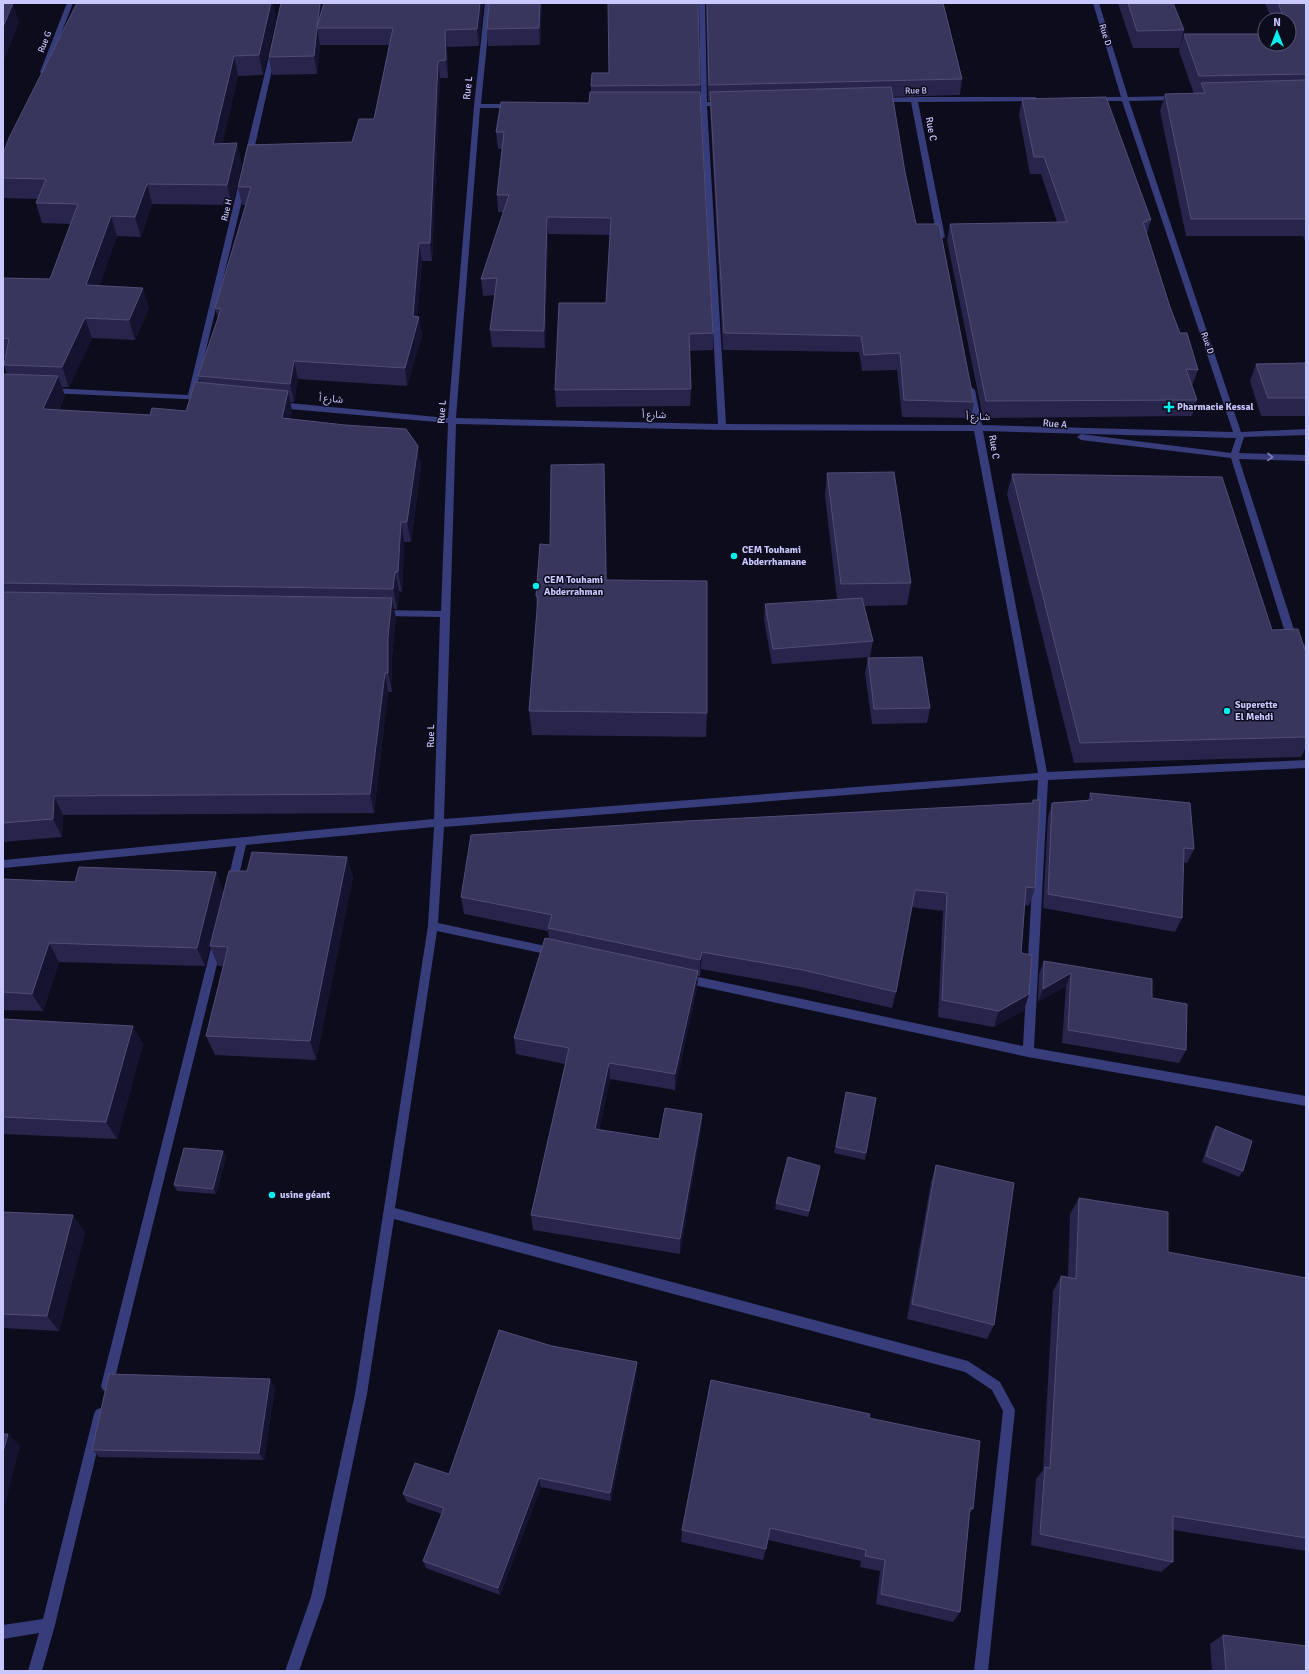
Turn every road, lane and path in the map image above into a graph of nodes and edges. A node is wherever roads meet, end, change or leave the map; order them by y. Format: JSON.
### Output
{"nodes":[{"id":1,"x":70,"y":3,"type":"edge"},
{"id":2,"x":488,"y":3,"type":"edge"},
{"id":3,"x":702,"y":3,"type":"edge"},
{"id":4,"x":1096,"y":3,"type":"edge"},
{"id":5,"x":275,"y":42,"type":"edge"},
{"id":6,"x":39,"y":83,"type":"edge"},
{"id":7,"x":1188,"y":98,"type":"edge"},
{"id":8,"x":875,"y":100,"type":"edge"},
{"id":9,"x":914,"y":100,"type":"junction"},
{"id":10,"x":1039,"y":100,"type":"edge"},
{"id":11,"x":1086,"y":100,"type":"edge"},
{"id":12,"x":1125,"y":100,"type":"junction"},
{"id":13,"x":727,"y":104,"type":"edge"},
{"id":14,"x":680,"y":105,"type":"edge"},
{"id":15,"x":704,"y":105,"type":"junction"},
{"id":16,"x":477,"y":106,"type":"junction"},
{"id":17,"x":524,"y":106,"type":"edge"},
{"id":18,"x":943,"y":248,"type":"edge"},
{"id":19,"x":970,"y":381,"type":"edge"},
{"id":20,"x":42,"y":391,"type":"edge"},
{"id":21,"x":192,"y":397,"type":"junction"},
{"id":22,"x":215,"y":400,"type":"edge"},
{"id":23,"x":270,"y":405,"type":"edge"},
{"id":24,"x":452,"y":421,"type":"junction"},
{"id":25,"x":722,"y":427,"type":"junction"},
{"id":26,"x":979,"y":428,"type":"junction"},
{"id":27,"x":1306,"y":432,"type":"edge"},
{"id":28,"x":1060,"y":435,"type":"junction"},
{"id":29,"x":1239,"y":436,"type":"junction"},
{"id":30,"x":1234,"y":456,"type":"junction"},
{"id":31,"x":1306,"y":458,"type":"edge"},
{"id":32,"x":374,"y":613,"type":"edge"},
{"id":33,"x":445,"y":614,"type":"junction"},
{"id":34,"x":1296,"y":652,"type":"edge"},
{"id":35,"x":1306,"y":764,"type":"edge"},
{"id":36,"x":1043,"y":776,"type":"junction"},
{"id":37,"x":439,"y":823,"type":"junction"},
{"id":38,"x":242,"y":841,"type":"junction"},
{"id":39,"x":3,"y":864,"type":"edge"},
{"id":40,"x":229,"y":895,"type":"edge"},
{"id":41,"x":433,"y":926,"type":"junction"},
{"id":42,"x":219,"y":933,"type":"edge"},
{"id":43,"x":564,"y":954,"type":"edge"},
{"id":44,"x":672,"y":977,"type":"edge"},
{"id":45,"x":1028,"y":1052,"type":"junction"},
{"id":46,"x":1306,"y":1101,"type":"edge"},
{"id":47,"x":390,"y":1212,"type":"junction"},
{"id":48,"x":48,"y":1625,"type":"junction"},
{"id":49,"x":3,"y":1632,"type":"edge"},
{"id":50,"x":35,"y":1671,"type":"edge"},
{"id":51,"x":292,"y":1671,"type":"edge"},
{"id":52,"x":981,"y":1671,"type":"edge"}],
"edges":[{"from":1,"to":6,"type":"street","name":"Rue G"},
{"from":2,"to":16,"type":"street","name":"Rue L"},
{"from":3,"to":15,"type":"street"},
{"from":4,"to":12,"type":"street","name":"Rue D"},
{"from":5,"to":21,"type":"street","name":"Rue H"},
{"from":7,"to":12,"type":"street"},
{"from":8,"to":9,"type":"street","name":"Rue B"},
{"from":9,"to":10,"type":"street","name":"Rue B"},
{"from":9,"to":18,"type":"street","name":"Rue C"},
{"from":11,"to":12,"type":"street"},
{"from":12,"to":29,"type":"street","name":"Rue D"},
{"from":13,"to":15,"type":"street"},
{"from":14,"to":15,"type":"street"},
{"from":15,"to":25,"type":"street"},
{"from":16,"to":17,"type":"street"},
{"from":16,"to":24,"type":"street","name":"Rue L"},
{"from":19,"to":26,"type":"street","name":"Rue C"},
{"from":20,"to":21,"type":"street"},
{"from":21,"to":22,"type":"street"},
{"from":23,"to":24,"type":"street","name":"شارع أ"},
{"from":24,"to":25,"type":"street","name":"شارع أ"},
{"from":24,"to":33,"type":"street","name":"Rue L"},
{"from":25,"to":26,"type":"street","name":"شارع أ"},
{"from":26,"to":28,"type":"street","name":"Rue A"},
{"from":26,"to":29,"type":"street","name":"شارع أ"},
{"from":26,"to":36,"type":"street","name":"Rue C"},
{"from":27,"to":29,"type":"street","name":"شارع أ"},
{"from":28,"to":29,"type":"street","name":"شارع أ"},
{"from":28,"to":30,"type":"street","name":"Rue A"},
{"from":29,"to":30,"type":"street"},
{"from":30,"to":31,"type":"street","one_way":true},
{"from":30,"to":34,"type":"street"},
{"from":32,"to":33,"type":"street"},
{"from":33,"to":37,"type":"street","name":"Rue L"},
{"from":35,"to":36,"type":"street"},
{"from":36,"to":37,"type":"street"},
{"from":36,"to":45,"type":"street","name":"Rue C"},
{"from":37,"to":38,"type":"street"},
{"from":37,"to":41,"type":"street","name":"Rue L"},
{"from":38,"to":39,"type":"street"},
{"from":38,"to":40,"type":"street"},
{"from":41,"to":43,"type":"street"},
{"from":41,"to":47,"type":"street","name":"Rue L"},
{"from":42,"to":48,"type":"street"},
{"from":44,"to":45,"type":"street"},
{"from":45,"to":46,"type":"street"},
{"from":47,"to":51,"type":"street","name":"Rue L"},
{"from":47,"to":52,"type":"street"},
{"from":48,"to":49,"type":"street"},
{"from":48,"to":50,"type":"street"}]}
